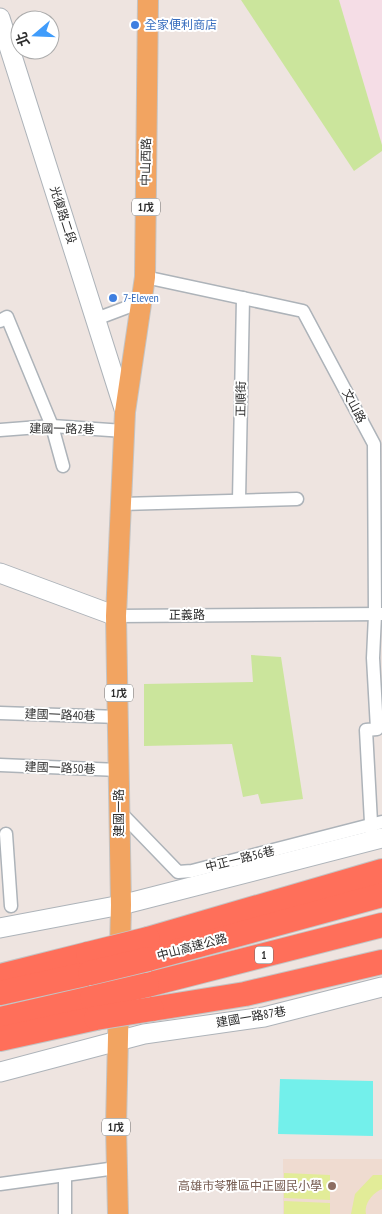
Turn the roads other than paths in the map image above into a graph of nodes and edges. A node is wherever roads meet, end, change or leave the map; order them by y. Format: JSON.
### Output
{"nodes":[{"id":1,"x":148,"y":0,"type":"edge"},
{"id":2,"x":0,"y":18,"type":"edge"},
{"id":3,"x":144,"y":277,"type":"junction"},
{"id":4,"x":243,"y":298,"type":"junction"},
{"id":5,"x":141,"y":302,"type":"junction"},
{"id":6,"x":4,"y":319,"type":"edge"},
{"id":7,"x":96,"y":319,"type":"junction"},
{"id":8,"x":125,"y":421,"type":"junction"},
{"id":9,"x":52,"y":426,"type":"junction"},
{"id":10,"x":0,"y":430,"type":"edge"},
{"id":11,"x":63,"y":466,"type":"dead end"},
{"id":12,"x":239,"y":500,"type":"junction"},
{"id":13,"x":297,"y":500,"type":"dead end"},
{"id":14,"x":122,"y":504,"type":"junction"},
{"id":15,"x":0,"y":573,"type":"edge"},
{"id":16,"x":378,"y":614,"type":"edge"},
{"id":17,"x":116,"y":616,"type":"junction"},
{"id":18,"x":0,"y":712,"type":"edge"},
{"id":19,"x":119,"y":716,"type":"junction"},
{"id":20,"x":0,"y":765,"type":"edge"},
{"id":21,"x":119,"y":770,"type":"junction"},
{"id":22,"x":120,"y":812,"type":"junction"},
{"id":23,"x":377,"y":832,"type":"edge"},
{"id":24,"x":6,"y":834,"type":"dead end"},
{"id":25,"x":382,"y":871,"type":"edge"},
{"id":26,"x":382,"y":895,"type":"edge"},
{"id":27,"x":120,"y":905,"type":"junction"},
{"id":28,"x":10,"y":906,"type":"dead end"},
{"id":29,"x":382,"y":925,"type":"edge"},
{"id":30,"x":0,"y":928,"type":"edge"},
{"id":31,"x":148,"y":949,"type":"junction"},
{"id":32,"x":382,"y":962,"type":"edge"},
{"id":33,"x":89,"y":963,"type":"junction"},
{"id":34,"x":0,"y":976,"type":"edge"},
{"id":35,"x":382,"y":987,"type":"edge"},
{"id":36,"x":0,"y":993,"type":"edge"},
{"id":37,"x":94,"y":1008,"type":"junction"},
{"id":38,"x":0,"y":1019,"type":"edge"},
{"id":39,"x":0,"y":1039,"type":"edge"},
{"id":40,"x":118,"y":1040,"type":"junction"},
{"id":41,"x":0,"y":1072,"type":"edge"},
{"id":42,"x":116,"y":1168,"type":"junction"},
{"id":43,"x":65,"y":1176,"type":"junction"},
{"id":44,"x":0,"y":1184,"type":"edge"},
{"id":45,"x":65,"y":1214,"type":"edge"},
{"id":46,"x":118,"y":1214,"type":"edge"}],
"edges":[{"from":1,"to":3,"type":"main road","name":"中山西路","number":"1戊"},
{"from":2,"to":7,"type":"street","name":"光復路二段"},
{"from":3,"to":4,"type":"street","name":"文山路"},
{"from":3,"to":5,"type":"main road","name":"中山西路","number":"1戊"},
{"from":4,"to":12,"type":"street","name":"正順街"},
{"from":4,"to":16,"type":"street","name":"文山路"},
{"from":5,"to":7,"type":"street"},
{"from":5,"to":8,"type":"main road","name":"中山西路","number":"1戊"},
{"from":6,"to":9,"type":"street"},
{"from":7,"to":8,"type":"street","name":"光復路二段"},
{"from":8,"to":9,"type":"street","name":"建國一路2巷"},
{"from":8,"to":14,"type":"main road","name":"建國一路","number":"1戊"},
{"from":9,"to":10,"type":"street","name":"建國一路2巷"},
{"from":9,"to":11,"type":"street"},
{"from":12,"to":13,"type":"street"},
{"from":12,"to":14,"type":"street"},
{"from":14,"to":17,"type":"main road","name":"建國一路","number":"1戊"},
{"from":15,"to":17,"type":"street","name":"正義路"},
{"from":16,"to":17,"type":"street","name":"正義路"},
{"from":16,"to":23,"type":"street","name":"文山路"},
{"from":17,"to":19,"type":"main road","name":"建國一路","number":"1戊"},
{"from":18,"to":19,"type":"street","name":"建國一路40巷"},
{"from":19,"to":21,"type":"main road","name":"建國一路","number":"1戊"},
{"from":20,"to":21,"type":"street","name":"建國一路50巷"},
{"from":21,"to":22,"type":"main road","name":"建國一路","number":"1戊"},
{"from":22,"to":23,"type":"street","name":"中正一路56巷"},
{"from":22,"to":27,"type":"main road","name":"建國一路","number":"1戊"},
{"from":23,"to":27,"type":"street"},
{"from":24,"to":28,"type":"street"},
{"from":25,"to":31,"type":"highway"},
{"from":26,"to":31,"type":"highway","name":"中山高速公路","number":"1"},
{"from":27,"to":30,"type":"street"},
{"from":27,"to":40,"type":"main road","name":"建國一路","number":"1戊"},
{"from":29,"to":37,"type":"highway","name":"中山高速公路","number":"1","bridge":true},
{"from":31,"to":33,"type":"highway","bridge":true},
{"from":32,"to":37,"type":"highway","bridge":true},
{"from":33,"to":34,"type":"highway"},
{"from":33,"to":36,"type":"highway"},
{"from":35,"to":40,"type":"street","name":"建國一路87巷"},
{"from":37,"to":38,"type":"highway","name":"中山高速公路","number":"1"},
{"from":37,"to":39,"type":"highway"},
{"from":40,"to":41,"type":"street","name":"建國一路87巷"},
{"from":40,"to":42,"type":"main road","name":"建國一路","number":"1戊"},
{"from":42,"to":43,"type":"street"},
{"from":42,"to":46,"type":"main road","name":"建國一路","number":"1戊"},
{"from":43,"to":44,"type":"street"},
{"from":43,"to":45,"type":"street"}]}
